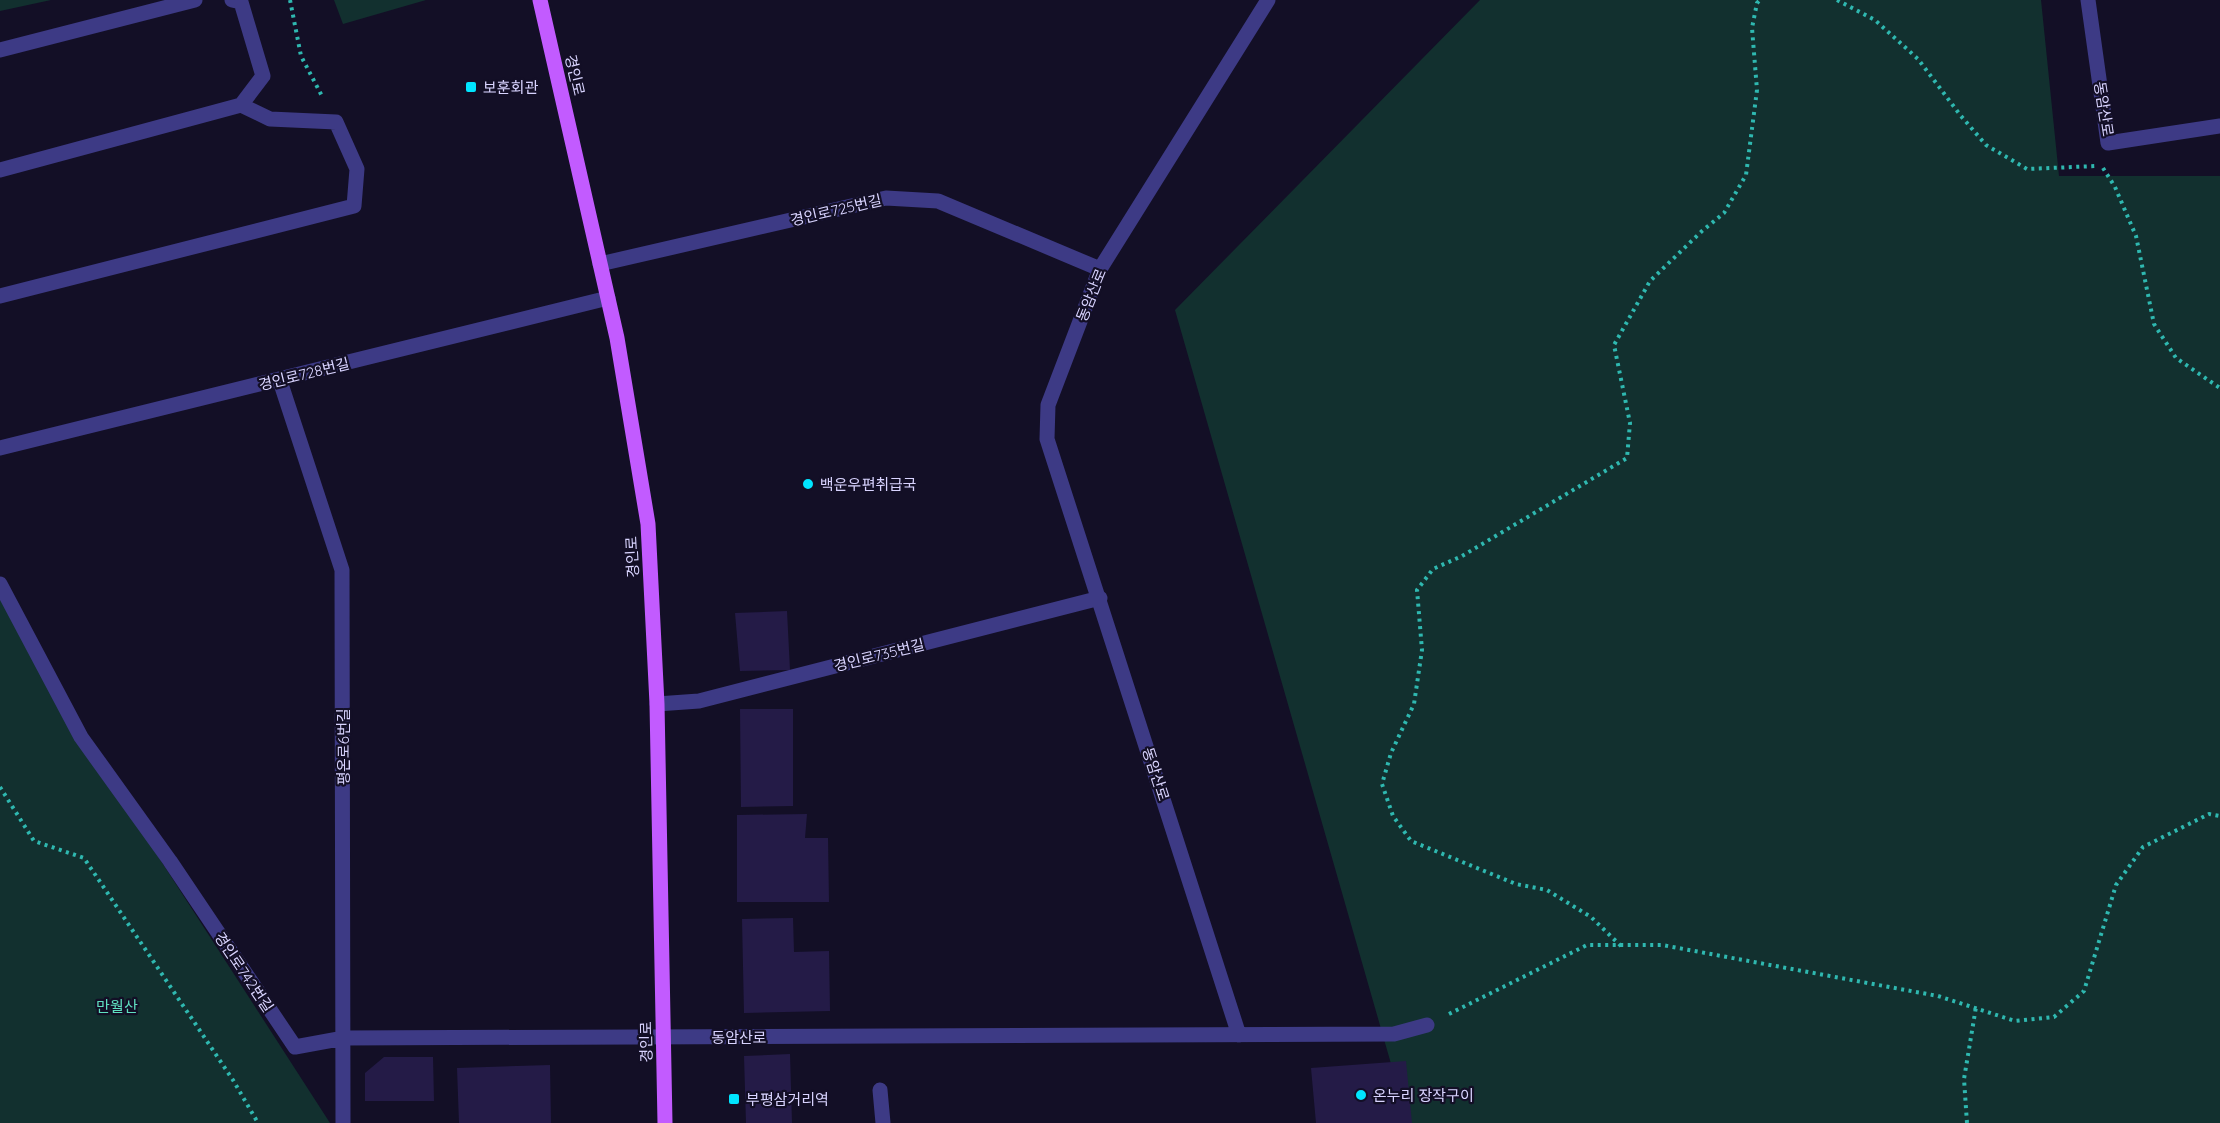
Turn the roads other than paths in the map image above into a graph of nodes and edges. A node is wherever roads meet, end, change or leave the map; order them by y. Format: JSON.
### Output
{"nodes":[{"id":1,"x":195,"y":0,"type":"edge"},
{"id":2,"x":232,"y":0,"type":"edge"},
{"id":3,"x":540,"y":0,"type":"edge"},
{"id":4,"x":1268,"y":0,"type":"edge"},
{"id":5,"x":2088,"y":0,"type":"edge"},
{"id":6,"x":0,"y":50,"type":"edge"},
{"id":7,"x":241,"y":105,"type":"junction"},
{"id":8,"x":2220,"y":126,"type":"edge"},
{"id":9,"x":0,"y":170,"type":"edge"},
{"id":10,"x":600,"y":264,"type":"junction"},
{"id":11,"x":1100,"y":268,"type":"junction"},
{"id":12,"x":0,"y":296,"type":"edge"},
{"id":13,"x":608,"y":298,"type":"junction"},
{"id":14,"x":280,"y":381,"type":"junction"},
{"id":15,"x":0,"y":448,"type":"edge"},
{"id":16,"x":0,"y":584,"type":"edge"},
{"id":17,"x":1100,"y":598,"type":"junction"},
{"id":18,"x":657,"y":704,"type":"junction"},
{"id":19,"x":1427,"y":1025,"type":"road end"},
{"id":20,"x":1239,"y":1035,"type":"junction"},
{"id":21,"x":344,"y":1038,"type":"junction"},
{"id":22,"x":664,"y":1038,"type":"junction"},
{"id":23,"x":880,"y":1090,"type":"dead end"},
{"id":24,"x":343,"y":1123,"type":"edge"},
{"id":25,"x":665,"y":1123,"type":"edge"},
{"id":26,"x":883,"y":1123,"type":"edge"}],
"edges":[{"from":1,"to":6,"type":"lane"},
{"from":2,"to":7,"type":"lane"},
{"from":3,"to":10,"type":"main road","name":"경인로"},
{"from":4,"to":11,"type":"lane","name":"동암산로"},
{"from":5,"to":8,"type":"lane","name":"동암산로"},
{"from":7,"to":9,"type":"lane"},
{"from":7,"to":12,"type":"lane"},
{"from":10,"to":11,"type":"lane","name":"경인로725번길"},
{"from":10,"to":13,"type":"main road","name":"경인로"},
{"from":11,"to":17,"type":"lane","name":"동암산로"},
{"from":13,"to":14,"type":"lane","name":"경인로728번길"},
{"from":13,"to":18,"type":"main road","name":"경인로"},
{"from":14,"to":15,"type":"lane","name":"경인로728번길"},
{"from":14,"to":21,"type":"lane","name":"평온로6번길"},
{"from":16,"to":21,"type":"lane","name":"경인로742번길"},
{"from":17,"to":18,"type":"lane","name":"경인로735번길"},
{"from":17,"to":20,"type":"lane","name":"동암산로"},
{"from":18,"to":22,"type":"main road","name":"경인로"},
{"from":19,"to":20,"type":"lane"},
{"from":20,"to":22,"type":"lane","name":"동암산로"},
{"from":21,"to":22,"type":"lane","name":"경인로742번길"},
{"from":21,"to":24,"type":"lane","name":"평온로6번길"},
{"from":22,"to":25,"type":"main road","name":"경인로"},
{"from":23,"to":26,"type":"lane"}]}
